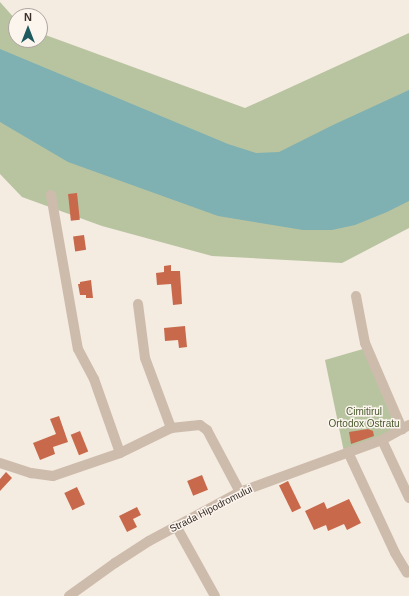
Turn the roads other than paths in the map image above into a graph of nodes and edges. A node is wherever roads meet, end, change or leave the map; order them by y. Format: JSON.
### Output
{"nodes":[{"id":1,"x":51,"y":195,"type":"dead end"},
{"id":2,"x":356,"y":296,"type":"dead end"},
{"id":3,"x":138,"y":304,"type":"dead end"},
{"id":4,"x":405,"y":427,"type":"edge"},
{"id":5,"x":171,"y":428,"type":"junction"},
{"id":6,"x":382,"y":440,"type":"junction"},
{"id":7,"x":120,"y":452,"type":"junction"},
{"id":8,"x":348,"y":452,"type":"junction"},
{"id":9,"x":0,"y":463,"type":"edge"},
{"id":10,"x":240,"y":492,"type":"junction"},
{"id":11,"x":409,"y":498,"type":"edge"},
{"id":12,"x":176,"y":526,"type":"junction"},
{"id":13,"x":407,"y":573,"type":"dead end"},
{"id":14,"x":69,"y":596,"type":"edge"},
{"id":15,"x":215,"y":596,"type":"edge"}],
"edges":[{"from":1,"to":7,"type":"street"},
{"from":2,"to":4,"type":"street"},
{"from":3,"to":5,"type":"street"},
{"from":4,"to":6,"type":"street","name":"Strada Hipodromului"},
{"from":5,"to":7,"type":"street"},
{"from":5,"to":10,"type":"street"},
{"from":6,"to":8,"type":"street","name":"Strada Hipodromului"},
{"from":6,"to":11,"type":"street"},
{"from":7,"to":9,"type":"street"},
{"from":8,"to":10,"type":"street","name":"Strada Hipodromului"},
{"from":8,"to":13,"type":"street"},
{"from":10,"to":12,"type":"street","name":"Strada Hipodromului"},
{"from":12,"to":14,"type":"street","name":"Strada Hipodromului"},
{"from":12,"to":15,"type":"street"}]}
